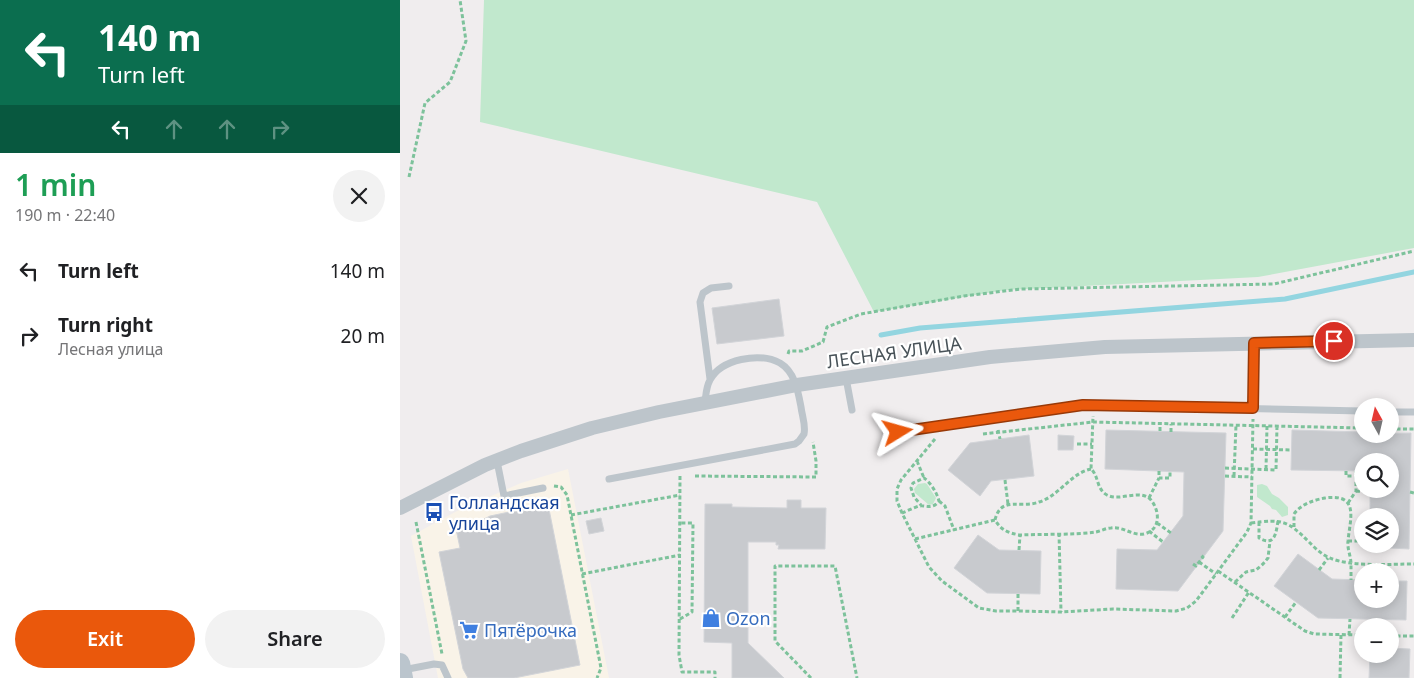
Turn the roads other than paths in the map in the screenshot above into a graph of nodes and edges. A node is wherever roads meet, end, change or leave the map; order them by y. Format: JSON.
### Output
{"nodes":[{"id":1,"x":729,"y":286,"type":"dead end"},
{"id":2,"x":1414,"y":340,"type":"edge"},
{"id":3,"x":1254,"y":343,"type":"junction"},
{"id":4,"x":846,"y":378,"type":"junction"},
{"id":5,"x":710,"y":379,"type":"junction"},
{"id":6,"x":797,"y":386,"type":"junction"},
{"id":7,"x":705,"y":402,"type":"junction"},
{"id":8,"x":1253,"y":408,"type":"junction"},
{"id":9,"x":852,"y":410,"type":"dead end"},
{"id":10,"x":1354,"y":411,"type":"edge"},
{"id":11,"x":1399,"y":412,"type":"edge"},
{"id":12,"x":1414,"y":412,"type":"edge"},
{"id":13,"x":898,"y":432,"type":"dead end"},
{"id":14,"x":497,"y":460,"type":"junction"},
{"id":15,"x":609,"y":479,"type":"dead end"},
{"id":16,"x":544,"y":488,"type":"road end"},
{"id":17,"x":400,"y":508,"type":"edge"},
{"id":18,"x":401,"y":670,"type":"edge"},
{"id":19,"x":448,"y":678,"type":"edge"}],
"edges":[{"from":1,"to":5,"type":"lane"},
{"from":2,"to":3,"type":"street","name":"ЛЕСНАЯ УЛИЦА"},
{"from":3,"to":4,"type":"street","name":"ЛЕСНАЯ УЛИЦА"},
{"from":3,"to":8,"type":"lane"},
{"from":4,"to":6,"type":"street","name":"ЛЕСНАЯ УЛИЦА"},
{"from":4,"to":9,"type":"lane"},
{"from":5,"to":6,"type":"lane"},
{"from":5,"to":7,"type":"lane"},
{"from":6,"to":7,"type":"street","name":"ЛЕСНАЯ УЛИЦА"},
{"from":6,"to":15,"type":"lane"},
{"from":7,"to":14,"type":"street","name":"ЛЕСНАЯ УЛИЦА"},
{"from":8,"to":10,"type":"lane"},
{"from":8,"to":13,"type":"lane"},
{"from":11,"to":12,"type":"lane"},
{"from":14,"to":16,"type":"lane"},
{"from":14,"to":17,"type":"street","name":"ЛЕСНАЯ УЛИЦА"},
{"from":18,"to":19,"type":"lane"}]}
